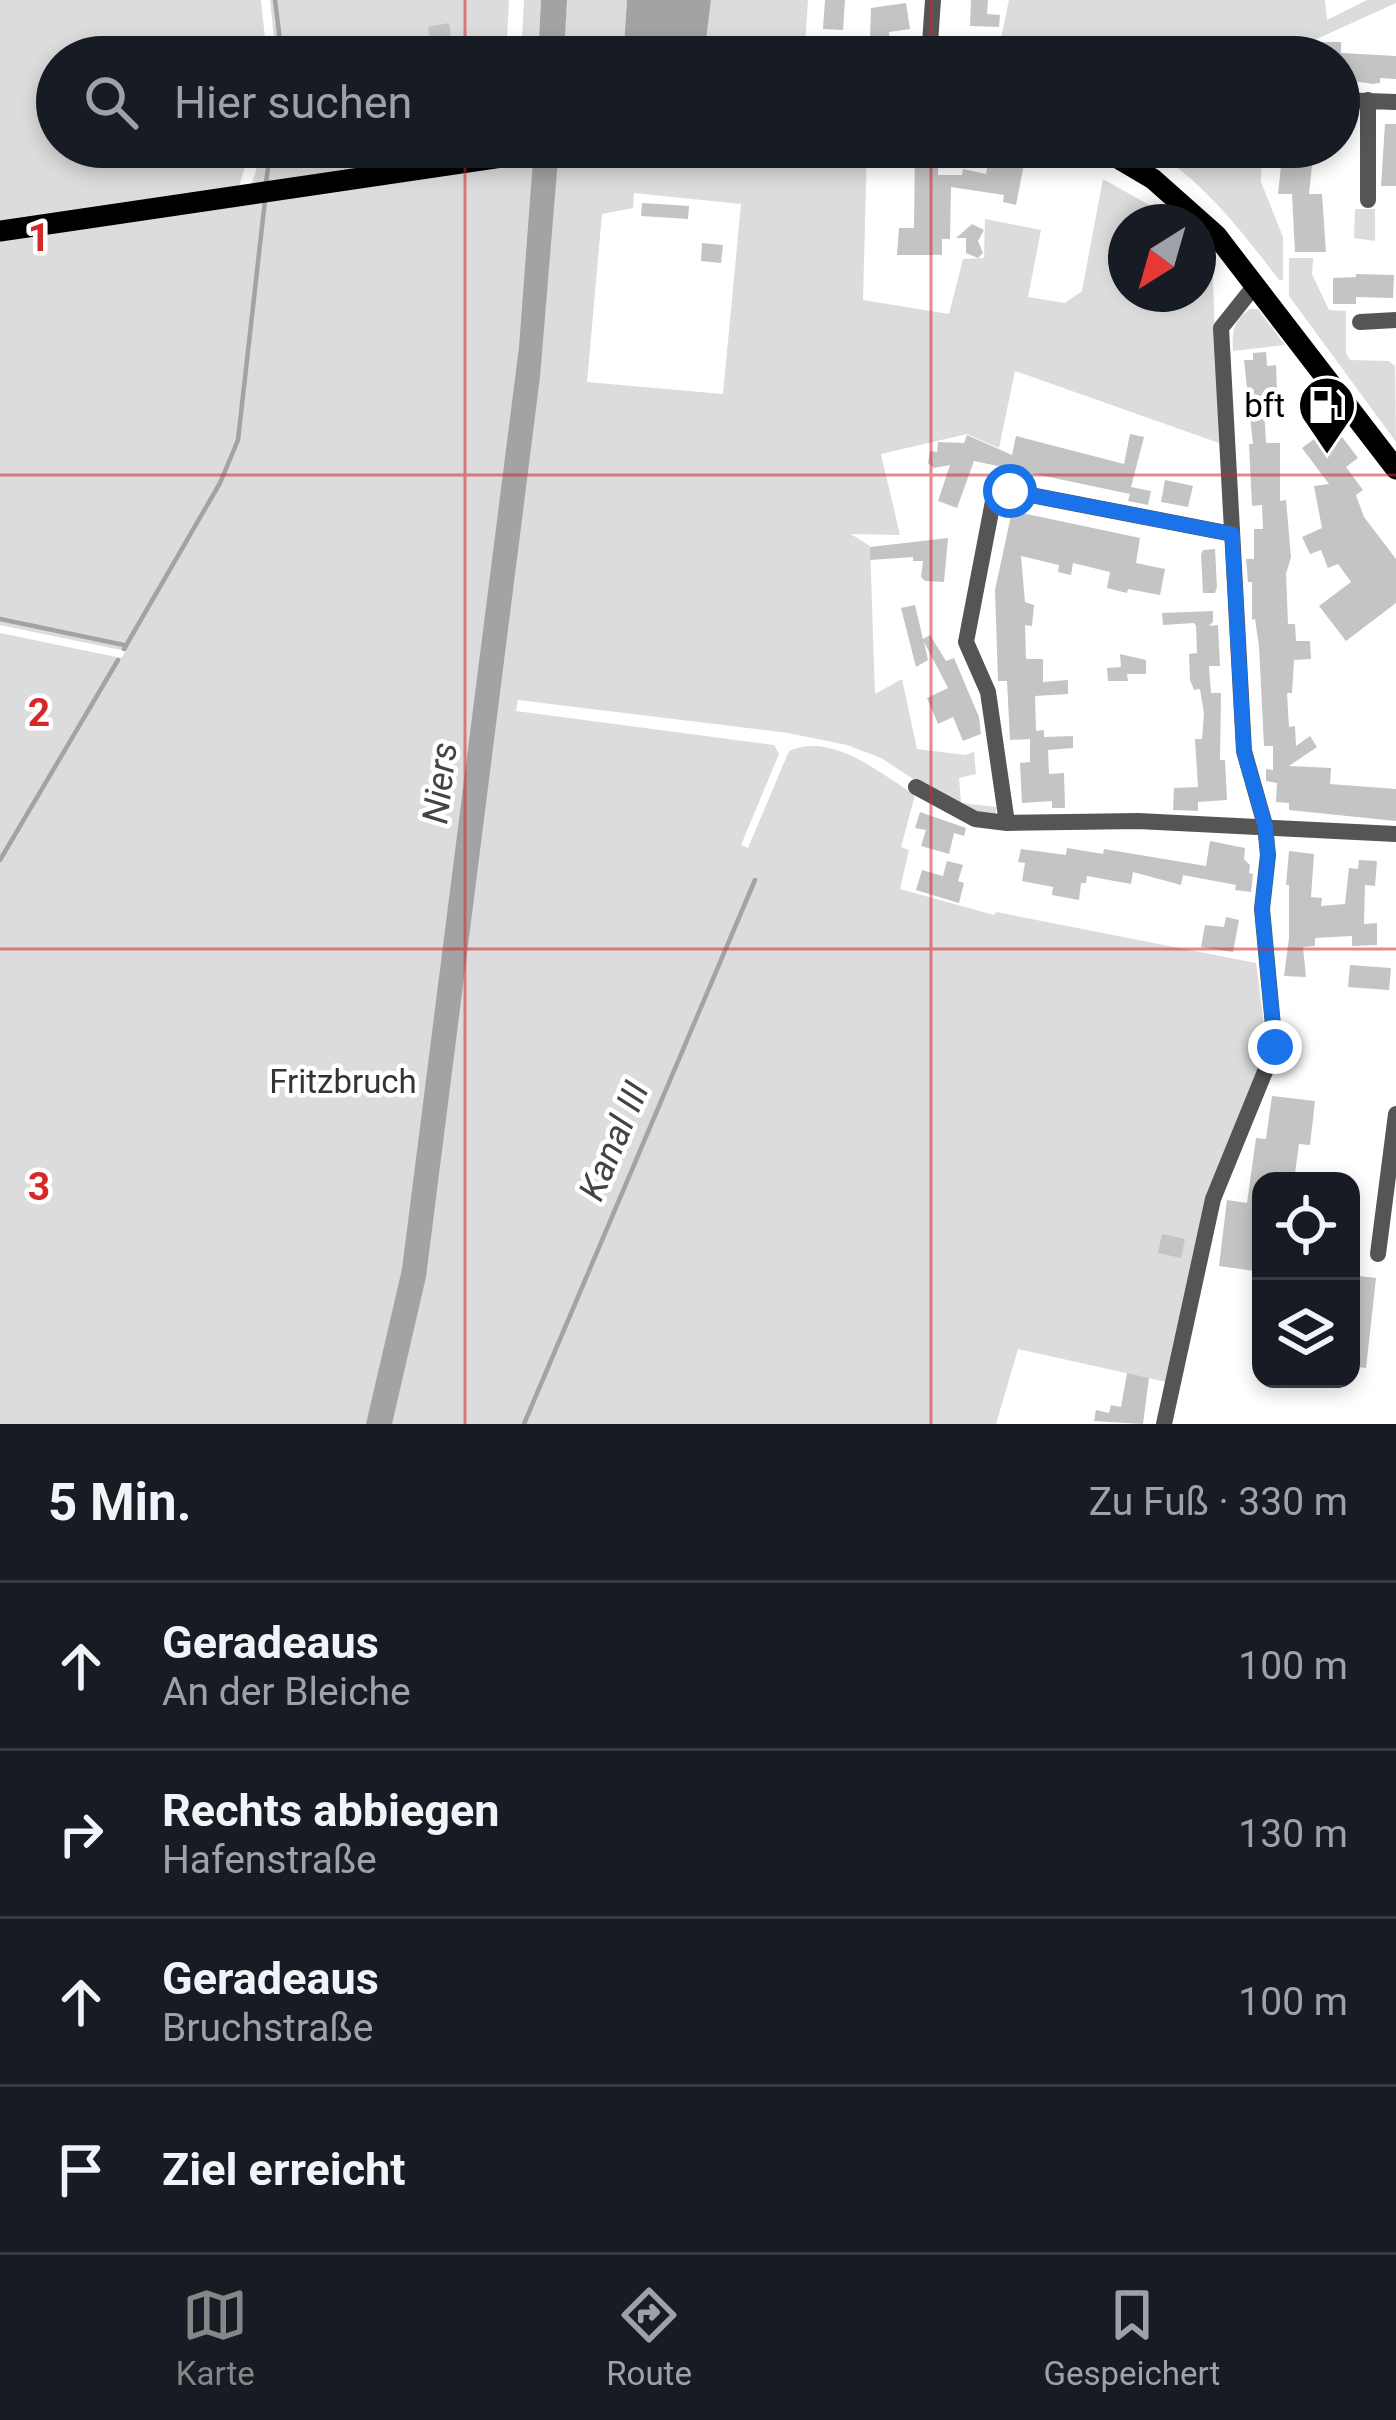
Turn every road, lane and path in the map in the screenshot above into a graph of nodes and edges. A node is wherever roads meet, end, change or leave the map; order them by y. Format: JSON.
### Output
{"nodes":[{"id":1,"x":933,"y":0,"type":"edge"},
{"id":2,"x":930,"y":36,"type":"edge"},
{"id":3,"x":1360,"y":100,"type":"edge"},
{"id":4,"x":1368,"y":100,"type":"junction"},
{"id":5,"x":1396,"y":102,"type":"edge"},
{"id":6,"x":431,"y":168,"type":"edge"},
{"id":7,"x":1135,"y":168,"type":"edge"},
{"id":8,"x":1368,"y":200,"type":"dead end"},
{"id":9,"x":0,"y":231,"type":"edge"},
{"id":10,"x":1256,"y":284,"type":"junction"},
{"id":11,"x":1396,"y":320,"type":"edge"},
{"id":12,"x":1360,"y":322,"type":"dead end"},
{"id":13,"x":1396,"y":469,"type":"edge"},
{"id":14,"x":1232,"y":534,"type":"junction"},
{"id":15,"x":916,"y":787,"type":"dead end"},
{"id":16,"x":1007,"y":823,"type":"junction"},
{"id":17,"x":1265,"y":825,"type":"junction"},
{"id":18,"x":1396,"y":835,"type":"edge"},
{"id":19,"x":1396,"y":1114,"type":"edge"},
{"id":20,"x":1378,"y":1254,"type":"dead end"},
{"id":21,"x":1163,"y":1424,"type":"edge"}],
"edges":[{"from":1,"to":2,"type":"street"},
{"from":3,"to":4,"type":"street"},
{"from":4,"to":5,"type":"street"},
{"from":4,"to":8,"type":"street"},
{"from":6,"to":9,"type":"main road"},
{"from":7,"to":10,"type":"main road"},
{"from":10,"to":13,"type":"main road"},
{"from":10,"to":14,"type":"street"},
{"from":11,"to":12,"type":"street"},
{"from":14,"to":16,"type":"street"},
{"from":14,"to":17,"type":"street"},
{"from":15,"to":16,"type":"street"},
{"from":16,"to":17,"type":"street"},
{"from":17,"to":18,"type":"street"},
{"from":17,"to":21,"type":"street"},
{"from":19,"to":20,"type":"street"}]}
